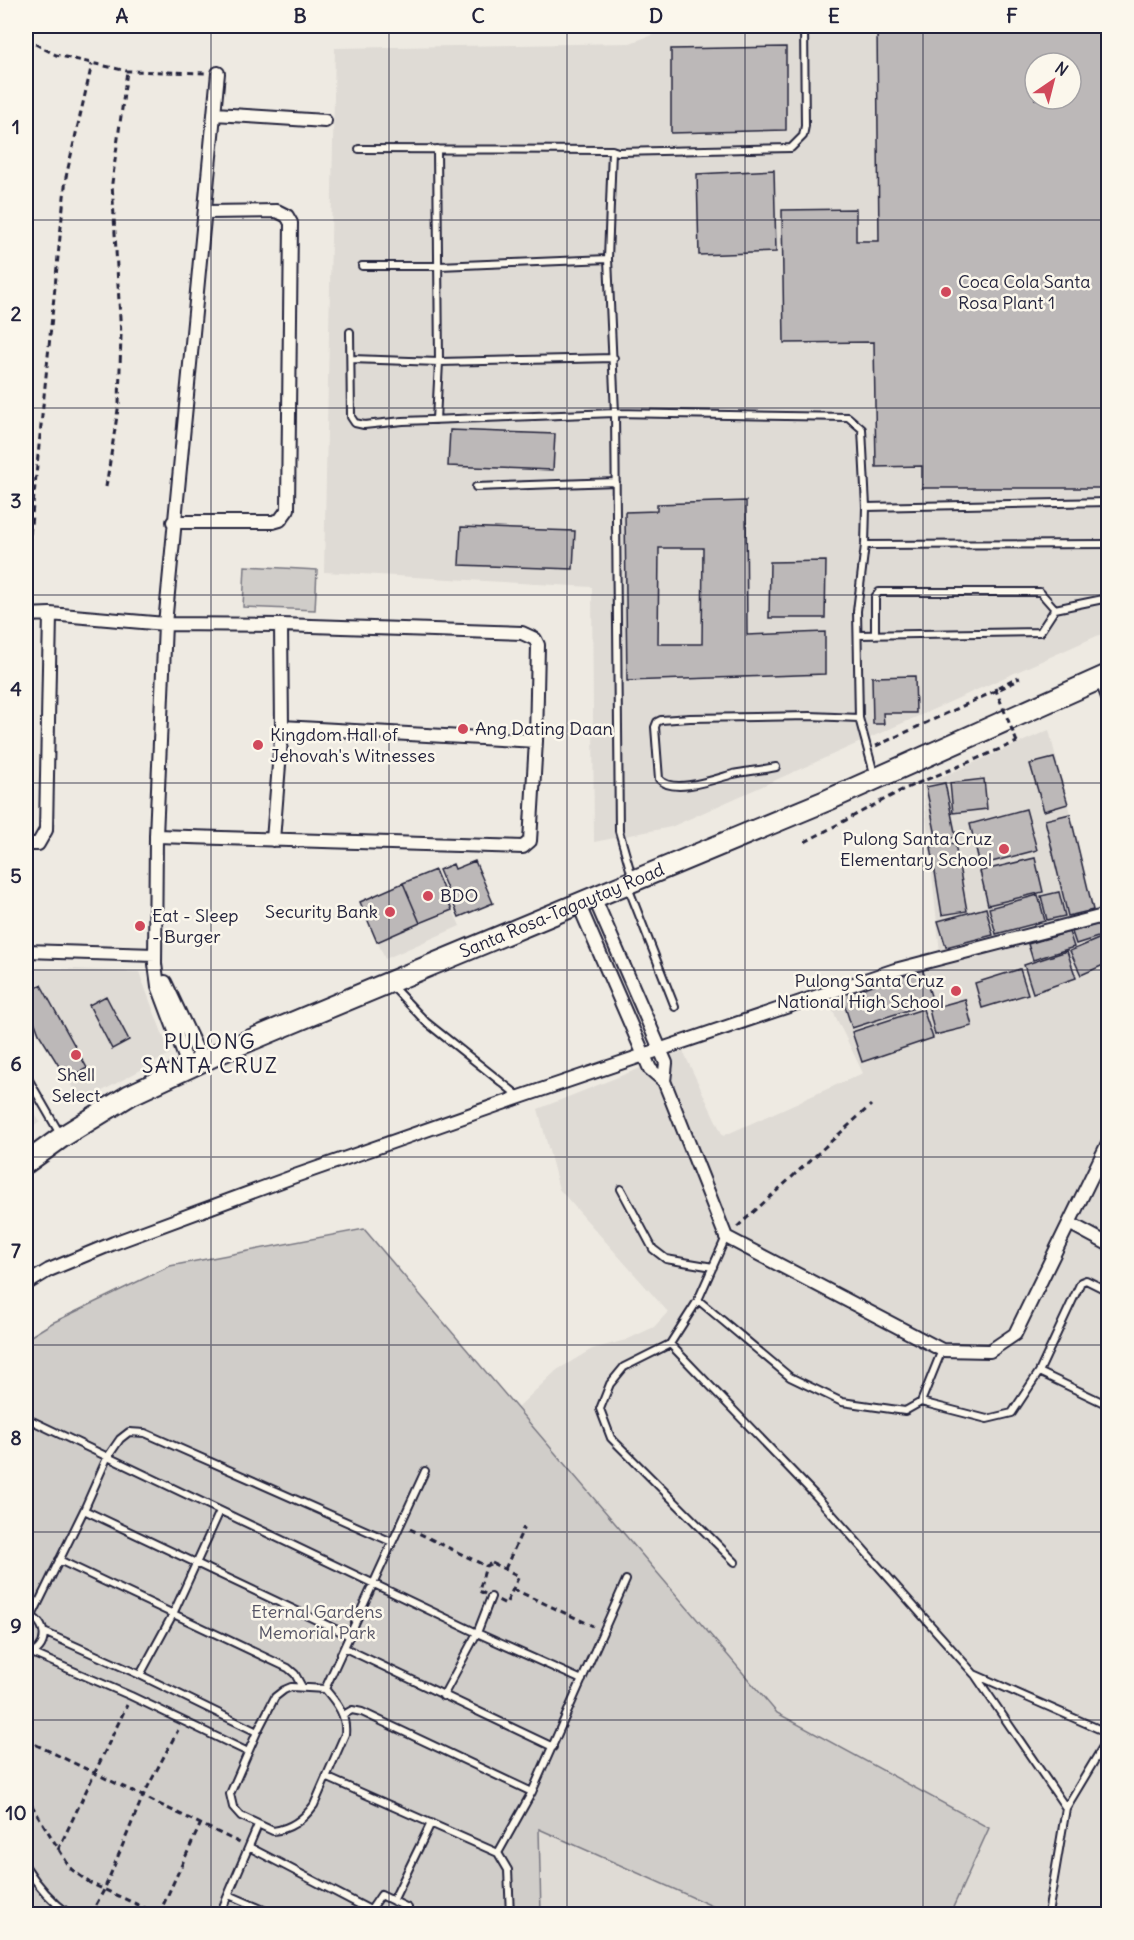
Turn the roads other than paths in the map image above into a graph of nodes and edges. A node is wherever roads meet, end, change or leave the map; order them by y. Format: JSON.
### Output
{"nodes":[{"id":1,"x":804,"y":26,"type":"edge"},
{"id":2,"x":218,"y":73,"type":"road end"},
{"id":3,"x":214,"y":114,"type":"junction"},
{"id":4,"x":325,"y":120,"type":"dead end"},
{"id":5,"x":359,"y":149,"type":"dead end"},
{"id":6,"x":437,"y":149,"type":"junction"},
{"id":7,"x":612,"y":150,"type":"junction"},
{"id":8,"x":206,"y":212,"type":"junction"},
{"id":9,"x":608,"y":259,"type":"junction"},
{"id":10,"x":362,"y":266,"type":"dead end"},
{"id":11,"x":439,"y":266,"type":"junction"},
{"id":12,"x":350,"y":332,"type":"dead end"},
{"id":13,"x":614,"y":358,"type":"junction"},
{"id":14,"x":351,"y":359,"type":"junction"},
{"id":15,"x":439,"y":362,"type":"junction"},
{"id":16,"x":615,"y":413,"type":"junction"},
{"id":17,"x":436,"y":420,"type":"junction"},
{"id":18,"x":616,"y":482,"type":"junction"},
{"id":19,"x":476,"y":487,"type":"dead end"},
{"id":20,"x":1108,"y":502,"type":"edge"},
{"id":21,"x":866,"y":507,"type":"junction"},
{"id":22,"x":173,"y":522,"type":"junction"},
{"id":23,"x":1108,"y":544,"type":"edge"},
{"id":24,"x":865,"y":545,"type":"junction"},
{"id":25,"x":1108,"y":598,"type":"edge"},
{"id":26,"x":1055,"y":609,"type":"junction"},
{"id":27,"x":50,"y":614,"type":"junction"},
{"id":28,"x":26,"y":615,"type":"edge"},
{"id":29,"x":165,"y":624,"type":"junction"},
{"id":30,"x":281,"y":625,"type":"junction"},
{"id":31,"x":858,"y":635,"type":"junction"},
{"id":32,"x":875,"y":635,"type":"junction"},
{"id":33,"x":1105,"y":677,"type":"edge"},
{"id":34,"x":1108,"y":697,"type":"edge"},
{"id":35,"x":859,"y":718,"type":"junction"},
{"id":36,"x":282,"y":727,"type":"junction"},
{"id":37,"x":536,"y":741,"type":"junction"},
{"id":38,"x":776,"y":767,"type":"dead end"},
{"id":39,"x":876,"y":780,"type":"junction"},
{"id":40,"x":156,"y":836,"type":"junction"},
{"id":41,"x":273,"y":840,"type":"junction"},
{"id":42,"x":26,"y":844,"type":"edge"},
{"id":43,"x":629,"y":881,"type":"junction"},
{"id":44,"x":586,"y":900,"type":"junction"},
{"id":45,"x":1103,"y":916,"type":"dead end"},
{"id":46,"x":26,"y":951,"type":"edge"},
{"id":47,"x":155,"y":955,"type":"junction"},
{"id":48,"x":388,"y":983,"type":"junction"},
{"id":49,"x":675,"y":1007,"type":"dead end"},
{"id":50,"x":661,"y":1050,"type":"junction"},
{"id":51,"x":644,"y":1056,"type":"junction"},
{"id":52,"x":195,"y":1065,"type":"junction"},
{"id":53,"x":26,"y":1075,"type":"edge"},
{"id":54,"x":664,"y":1081,"type":"junction"},
{"id":55,"x":520,"y":1097,"type":"junction"},
{"id":56,"x":62,"y":1137,"type":"junction"},
{"id":57,"x":1108,"y":1143,"type":"edge"},
{"id":58,"x":26,"y":1163,"type":"edge"},
{"id":59,"x":621,"y":1190,"type":"dead end"},
{"id":60,"x":1069,"y":1223,"type":"junction"},
{"id":61,"x":726,"y":1237,"type":"junction"},
{"id":62,"x":1108,"y":1244,"type":"edge"},
{"id":63,"x":713,"y":1267,"type":"junction"},
{"id":64,"x":26,"y":1284,"type":"edge"},
{"id":65,"x":1108,"y":1291,"type":"edge"},
{"id":66,"x":698,"y":1300,"type":"junction"},
{"id":67,"x":670,"y":1344,"type":"junction"},
{"id":68,"x":942,"y":1350,"type":"junction"},
{"id":69,"x":1039,"y":1372,"type":"junction"},
{"id":70,"x":921,"y":1402,"type":"junction"},
{"id":71,"x":1108,"y":1406,"type":"edge"},
{"id":72,"x":26,"y":1418,"type":"edge"},
{"id":73,"x":106,"y":1458,"type":"junction"},
{"id":74,"x":425,"y":1471,"type":"dead end"},
{"id":75,"x":84,"y":1510,"type":"junction"},
{"id":76,"x":220,"y":1511,"type":"junction"},
{"id":77,"x":392,"y":1542,"type":"junction"},
{"id":78,"x":58,"y":1560,"type":"junction"},
{"id":79,"x":735,"y":1562,"type":"dead end"},
{"id":80,"x":195,"y":1564,"type":"junction"},
{"id":81,"x":626,"y":1580,"type":"dead end"},
{"id":82,"x":373,"y":1584,"type":"junction"},
{"id":83,"x":491,"y":1597,"type":"road end"},
{"id":84,"x":173,"y":1614,"type":"junction"},
{"id":85,"x":29,"y":1615,"type":"edge"},
{"id":86,"x":44,"y":1632,"type":"junction"},
{"id":87,"x":477,"y":1633,"type":"junction"},
{"id":88,"x":350,"y":1636,"type":"junction"},
{"id":89,"x":345,"y":1648,"type":"junction"},
{"id":90,"x":34,"y":1654,"type":"junction"},
{"id":91,"x":26,"y":1656,"type":"edge"},
{"id":92,"x":974,"y":1674,"type":"junction"},
{"id":93,"x":140,"y":1675,"type":"junction"},
{"id":94,"x":582,"y":1680,"type":"junction"},
{"id":95,"x":302,"y":1687,"type":"junction"},
{"id":96,"x":326,"y":1689,"type":"junction"},
{"id":97,"x":443,"y":1696,"type":"junction"},
{"id":98,"x":343,"y":1715,"type":"junction"},
{"id":99,"x":257,"y":1732,"type":"junction"},
{"id":100,"x":1108,"y":1733,"type":"edge"},
{"id":101,"x":1108,"y":1738,"type":"edge"},
{"id":102,"x":553,"y":1747,"type":"junction"},
{"id":103,"x":248,"y":1752,"type":"junction"},
{"id":104,"x":326,"y":1777,"type":"junction"},
{"id":105,"x":532,"y":1792,"type":"junction"},
{"id":106,"x":1066,"y":1808,"type":"junction"},
{"id":107,"x":431,"y":1823,"type":"junction"},
{"id":108,"x":258,"y":1825,"type":"junction"},
{"id":109,"x":249,"y":1847,"type":"junction"},
{"id":110,"x":498,"y":1853,"type":"junction"},
{"id":111,"x":26,"y":1867,"type":"edge"},
{"id":112,"x":229,"y":1895,"type":"junction"},
{"id":113,"x":393,"y":1901,"type":"junction"},
{"id":114,"x":369,"y":1912,"type":"edge"},
{"id":115,"x":69,"y":1914,"type":"edge"},
{"id":116,"x":219,"y":1914,"type":"edge"},
{"id":117,"x":273,"y":1914,"type":"edge"},
{"id":118,"x":405,"y":1914,"type":"edge"},
{"id":119,"x":510,"y":1914,"type":"edge"},
{"id":120,"x":1048,"y":1914,"type":"edge"}],
"edges":[{"from":1,"to":7,"type":"lane"},
{"from":2,"to":3,"type":"street"},
{"from":3,"to":4,"type":"street"},
{"from":3,"to":8,"type":"street"},
{"from":5,"to":6,"type":"lane"},
{"from":6,"to":7,"type":"lane"},
{"from":6,"to":11,"type":"lane"},
{"from":7,"to":9,"type":"lane"},
{"from":8,"to":22,"type":"street"},
{"from":8,"to":22,"type":"street"},
{"from":9,"to":11,"type":"lane"},
{"from":9,"to":13,"type":"lane"},
{"from":10,"to":11,"type":"lane"},
{"from":11,"to":15,"type":"lane"},
{"from":12,"to":14,"type":"lane"},
{"from":13,"to":15,"type":"lane"},
{"from":13,"to":16,"type":"lane"},
{"from":14,"to":15,"type":"lane"},
{"from":14,"to":17,"type":"lane"},
{"from":15,"to":17,"type":"lane"},
{"from":16,"to":17,"type":"lane"},
{"from":16,"to":18,"type":"lane"},
{"from":16,"to":21,"type":"lane"},
{"from":18,"to":19,"type":"lane"},
{"from":18,"to":43,"type":"lane"},
{"from":20,"to":21,"type":"lane"},
{"from":21,"to":24,"type":"lane"},
{"from":22,"to":29,"type":"street"},
{"from":23,"to":24,"type":"lane"},
{"from":24,"to":31,"type":"lane"},
{"from":25,"to":26,"type":"lane"},
{"from":26,"to":32,"type":"lane"},
{"from":26,"to":32,"type":"lane"},
{"from":27,"to":28,"type":"street"},
{"from":27,"to":29,"type":"street"},
{"from":27,"to":42,"type":"street"},
{"from":29,"to":30,"type":"street"},
{"from":29,"to":40,"type":"street"},
{"from":30,"to":36,"type":"street"},
{"from":30,"to":37,"type":"street"},
{"from":31,"to":32,"type":"lane"},
{"from":31,"to":35,"type":"lane"},
{"from":33,"to":34,"type":"street"},
{"from":33,"to":39,"type":"main road","name":"Santa Rosa-Tagaytay Road"},
{"from":35,"to":38,"type":"lane"},
{"from":35,"to":39,"type":"lane"},
{"from":36,"to":37,"type":"street"},
{"from":36,"to":41,"type":"street"},
{"from":37,"to":41,"type":"street"},
{"from":39,"to":43,"type":"main road","name":"Santa Rosa-Tagaytay Road"},
{"from":40,"to":41,"type":"street"},
{"from":40,"to":47,"type":"street"},
{"from":43,"to":44,"type":"main road","name":"Santa Rosa-Tagaytay Road"},
{"from":43,"to":49,"type":"lane"},
{"from":44,"to":48,"type":"main road","name":"Santa Rosa-Tagaytay Road"},
{"from":44,"to":50,"type":"street"},
{"from":44,"to":51,"type":"street"},
{"from":45,"to":50,"type":"street"},
{"from":46,"to":47,"type":"street"},
{"from":47,"to":52,"type":"street"},
{"from":48,"to":52,"type":"main road","name":"Santa Rosa-Tagaytay Road"},
{"from":48,"to":55,"type":"lane"},
{"from":50,"to":51,"type":"street"},
{"from":50,"to":54,"type":"street"},
{"from":51,"to":54,"type":"street"},
{"from":51,"to":55,"type":"street"},
{"from":52,"to":56,"type":"main road","name":"Santa Rosa-Tagaytay Road"},
{"from":53,"to":56,"type":"lane"},
{"from":54,"to":61,"type":"street"},
{"from":55,"to":64,"type":"street"},
{"from":56,"to":58,"type":"main road","name":"Santa Rosa-Tagaytay Road"},
{"from":57,"to":60,"type":"street"},
{"from":59,"to":63,"type":"lane"},
{"from":60,"to":62,"type":"street"},
{"from":60,"to":68,"type":"street"},
{"from":61,"to":63,"type":"lane"},
{"from":61,"to":68,"type":"street"},
{"from":63,"to":66,"type":"lane"},
{"from":65,"to":69,"type":"lane"},
{"from":66,"to":67,"type":"lane"},
{"from":66,"to":70,"type":"lane"},
{"from":67,"to":79,"type":"lane"},
{"from":67,"to":92,"type":"lane"},
{"from":68,"to":70,"type":"lane"},
{"from":69,"to":70,"type":"lane"},
{"from":69,"to":71,"type":"lane"},
{"from":72,"to":73,"type":"lane"},
{"from":73,"to":75,"type":"lane"},
{"from":73,"to":76,"type":"lane"},
{"from":73,"to":77,"type":"lane"},
{"from":74,"to":77,"type":"lane"},
{"from":75,"to":78,"type":"lane"},
{"from":75,"to":80,"type":"lane"},
{"from":76,"to":80,"type":"lane"},
{"from":76,"to":82,"type":"lane"},
{"from":77,"to":82,"type":"lane"},
{"from":78,"to":84,"type":"lane"},
{"from":78,"to":85,"type":"lane"},
{"from":80,"to":84,"type":"lane"},
{"from":80,"to":88,"type":"lane"},
{"from":81,"to":94,"type":"lane"},
{"from":82,"to":87,"type":"lane"},
{"from":82,"to":88,"type":"lane"},
{"from":83,"to":87,"type":"lane"},
{"from":84,"to":93,"type":"lane"},
{"from":84,"to":95,"type":"lane"},
{"from":85,"to":86,"type":"lane"},
{"from":86,"to":90,"type":"lane"},
{"from":86,"to":93,"type":"lane"},
{"from":87,"to":94,"type":"lane"},
{"from":87,"to":97,"type":"lane"},
{"from":88,"to":89,"type":"lane"},
{"from":89,"to":96,"type":"lane"},
{"from":89,"to":97,"type":"lane"},
{"from":90,"to":91,"type":"lane"},
{"from":90,"to":103,"type":"lane"},
{"from":92,"to":100,"type":"lane"},
{"from":92,"to":106,"type":"lane"},
{"from":93,"to":99,"type":"lane"},
{"from":94,"to":102,"type":"lane"},
{"from":95,"to":96,"type":"lane"},
{"from":95,"to":99,"type":"lane"},
{"from":96,"to":98,"type":"lane"},
{"from":97,"to":102,"type":"lane"},
{"from":98,"to":104,"type":"lane"},
{"from":98,"to":105,"type":"lane"},
{"from":99,"to":103,"type":"lane"},
{"from":101,"to":106,"type":"lane"},
{"from":102,"to":105,"type":"lane"},
{"from":103,"to":108,"type":"lane"},
{"from":104,"to":107,"type":"lane"},
{"from":104,"to":108,"type":"lane"},
{"from":105,"to":110,"type":"lane"},
{"from":106,"to":120,"type":"lane"},
{"from":107,"to":110,"type":"lane"},
{"from":107,"to":113,"type":"lane"},
{"from":108,"to":109,"type":"lane"},
{"from":109,"to":112,"type":"lane"},
{"from":109,"to":114,"type":"lane"},
{"from":110,"to":119,"type":"lane"},
{"from":111,"to":115,"type":"lane"},
{"from":112,"to":116,"type":"lane"},
{"from":112,"to":117,"type":"lane"},
{"from":113,"to":114,"type":"lane"},
{"from":113,"to":118,"type":"lane"}]}
